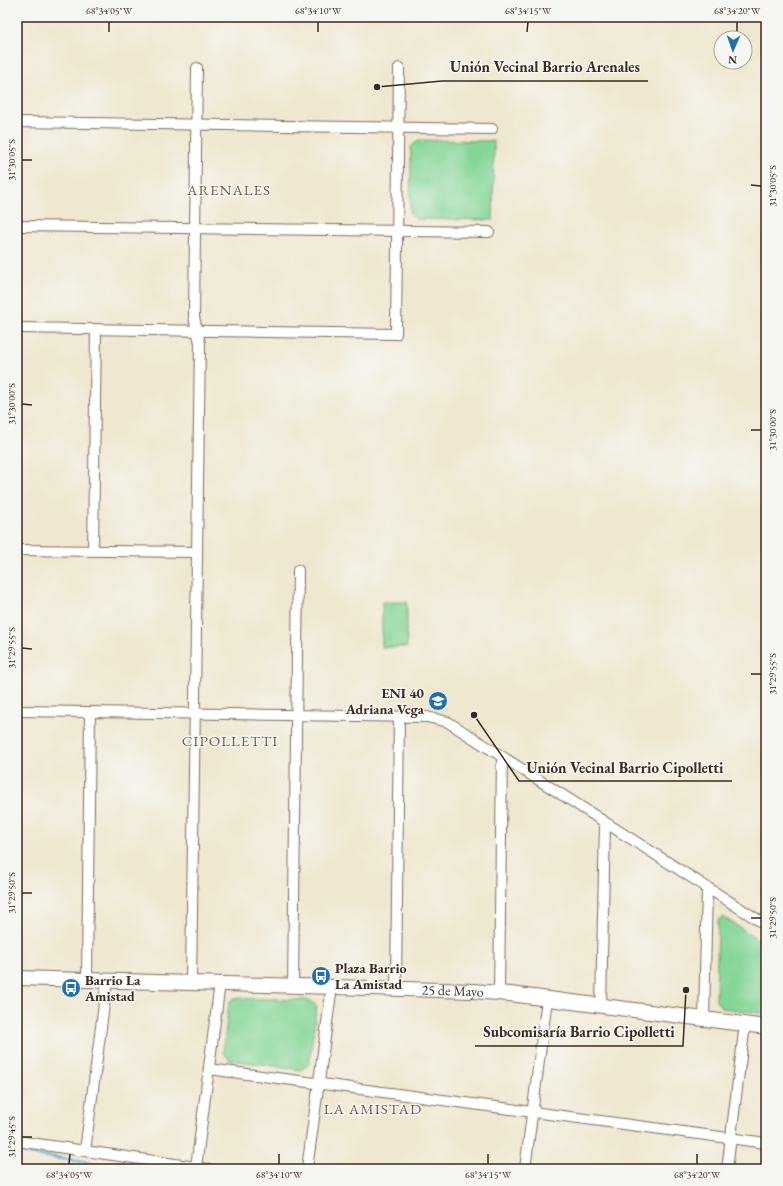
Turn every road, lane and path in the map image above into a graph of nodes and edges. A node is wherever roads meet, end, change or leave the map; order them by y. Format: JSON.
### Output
{"nodes":[{"id":1,"x":197,"y":68,"type":"dead end"},
{"id":2,"x":399,"y":68,"type":"dead end"},
{"id":3,"x":17,"y":122,"type":"edge"},
{"id":4,"x":197,"y":125,"type":"junction"},
{"id":5,"x":398,"y":128,"type":"junction"},
{"id":6,"x":492,"y":129,"type":"dead end"},
{"id":7,"x":17,"y":226,"type":"edge"},
{"id":8,"x":195,"y":228,"type":"junction"},
{"id":9,"x":397,"y":231,"type":"junction"},
{"id":10,"x":489,"y":232,"type":"dead end"},
{"id":11,"x":17,"y":328,"type":"edge"},
{"id":12,"x":96,"y":329,"type":"junction"},
{"id":13,"x":197,"y":330,"type":"junction"},
{"id":14,"x":17,"y":550,"type":"edge"},
{"id":15,"x":93,"y":551,"type":"junction"},
{"id":16,"x":197,"y":552,"type":"junction"},
{"id":17,"x":298,"y":570,"type":"dead end"},
{"id":18,"x":17,"y":711,"type":"edge"},
{"id":19,"x":90,"y":712,"type":"junction"},
{"id":20,"x":195,"y":714,"type":"junction"},
{"id":21,"x":296,"y":715,"type":"junction"},
{"id":22,"x":399,"y":717,"type":"junction"},
{"id":23,"x":502,"y":757,"type":"junction"},
{"id":24,"x":605,"y":823,"type":"junction"},
{"id":25,"x":707,"y":888,"type":"junction"},
{"id":26,"x":766,"y":926,"type":"edge"},
{"id":27,"x":17,"y":978,"type":"edge"},
{"id":28,"x":87,"y":980,"type":"junction"},
{"id":29,"x":107,"y":981,"type":"junction"},
{"id":30,"x":191,"y":983,"type":"junction"},
{"id":31,"x":220,"y":984,"type":"junction"},
{"id":32,"x":293,"y":986,"type":"junction"},
{"id":33,"x":332,"y":986,"type":"junction"},
{"id":34,"x":396,"y":988,"type":"junction"},
{"id":35,"x":499,"y":993,"type":"junction"},
{"id":36,"x":547,"y":999,"type":"junction"},
{"id":37,"x":601,"y":1006,"type":"junction"},
{"id":38,"x":704,"y":1019,"type":"junction"},
{"id":39,"x":745,"y":1024,"type":"junction"},
{"id":40,"x":766,"y":1027,"type":"edge"},
{"id":41,"x":209,"y":1069,"type":"junction"},
{"id":42,"x":319,"y":1084,"type":"junction"},
{"id":43,"x":533,"y":1112,"type":"junction"},
{"id":44,"x":731,"y":1138,"type":"junction"},
{"id":45,"x":17,"y":1141,"type":"edge"},
{"id":46,"x":766,"y":1143,"type":"edge"},
{"id":47,"x":85,"y":1151,"type":"junction"},
{"id":48,"x":196,"y":1167,"type":"junction"},
{"id":49,"x":209,"y":1169,"type":"edge"},
{"id":50,"x":307,"y":1169,"type":"edge"},
{"id":51,"x":525,"y":1169,"type":"edge"},
{"id":52,"x":727,"y":1169,"type":"edge"}],
"edges":[{"from":1,"to":4,"type":"street"},
{"from":2,"to":5,"type":"street"},
{"from":3,"to":4,"type":"street"},
{"from":4,"to":5,"type":"street"},
{"from":4,"to":8,"type":"street"},
{"from":5,"to":6,"type":"street"},
{"from":5,"to":9,"type":"street"},
{"from":7,"to":8,"type":"street"},
{"from":8,"to":9,"type":"street"},
{"from":8,"to":13,"type":"street"},
{"from":9,"to":10,"type":"street"},
{"from":9,"to":13,"type":"street"},
{"from":11,"to":12,"type":"street"},
{"from":12,"to":13,"type":"street"},
{"from":12,"to":15,"type":"street"},
{"from":13,"to":16,"type":"street"},
{"from":14,"to":15,"type":"street"},
{"from":15,"to":16,"type":"street"},
{"from":16,"to":20,"type":"street"},
{"from":17,"to":21,"type":"street"},
{"from":18,"to":19,"type":"street"},
{"from":19,"to":20,"type":"street"},
{"from":19,"to":28,"type":"street"},
{"from":20,"to":21,"type":"street"},
{"from":20,"to":30,"type":"street"},
{"from":21,"to":22,"type":"street"},
{"from":21,"to":32,"type":"street"},
{"from":22,"to":23,"type":"street"},
{"from":22,"to":34,"type":"street"},
{"from":23,"to":24,"type":"street"},
{"from":23,"to":35,"type":"street"},
{"from":24,"to":25,"type":"street"},
{"from":24,"to":37,"type":"street"},
{"from":25,"to":26,"type":"street"},
{"from":25,"to":38,"type":"street"},
{"from":27,"to":28,"type":"street","name":"25 de Mayo"},
{"from":28,"to":29,"type":"street","name":"25 de Mayo"},
{"from":29,"to":30,"type":"street","name":"25 de Mayo"},
{"from":29,"to":47,"type":"street"},
{"from":30,"to":31,"type":"street","name":"25 de Mayo"},
{"from":31,"to":32,"type":"street","name":"25 de Mayo"},
{"from":31,"to":41,"type":"street"},
{"from":32,"to":33,"type":"street","name":"25 de Mayo"},
{"from":33,"to":34,"type":"street","name":"25 de Mayo"},
{"from":33,"to":42,"type":"street"},
{"from":34,"to":35,"type":"street","name":"25 de Mayo"},
{"from":35,"to":36,"type":"street","name":"25 de Mayo"},
{"from":36,"to":37,"type":"street","name":"25 de Mayo"},
{"from":36,"to":43,"type":"street"},
{"from":37,"to":38,"type":"street","name":"25 de Mayo"},
{"from":38,"to":39,"type":"street","name":"25 de Mayo"},
{"from":39,"to":40,"type":"street","name":"25 de Mayo"},
{"from":39,"to":44,"type":"street"},
{"from":41,"to":42,"type":"street"},
{"from":41,"to":48,"type":"street"},
{"from":42,"to":43,"type":"street"},
{"from":42,"to":50,"type":"street"},
{"from":43,"to":44,"type":"street"},
{"from":43,"to":51,"type":"street"},
{"from":44,"to":46,"type":"street"},
{"from":44,"to":52,"type":"street"},
{"from":45,"to":47,"type":"street"},
{"from":47,"to":48,"type":"street"},
{"from":48,"to":49,"type":"street"}]}
